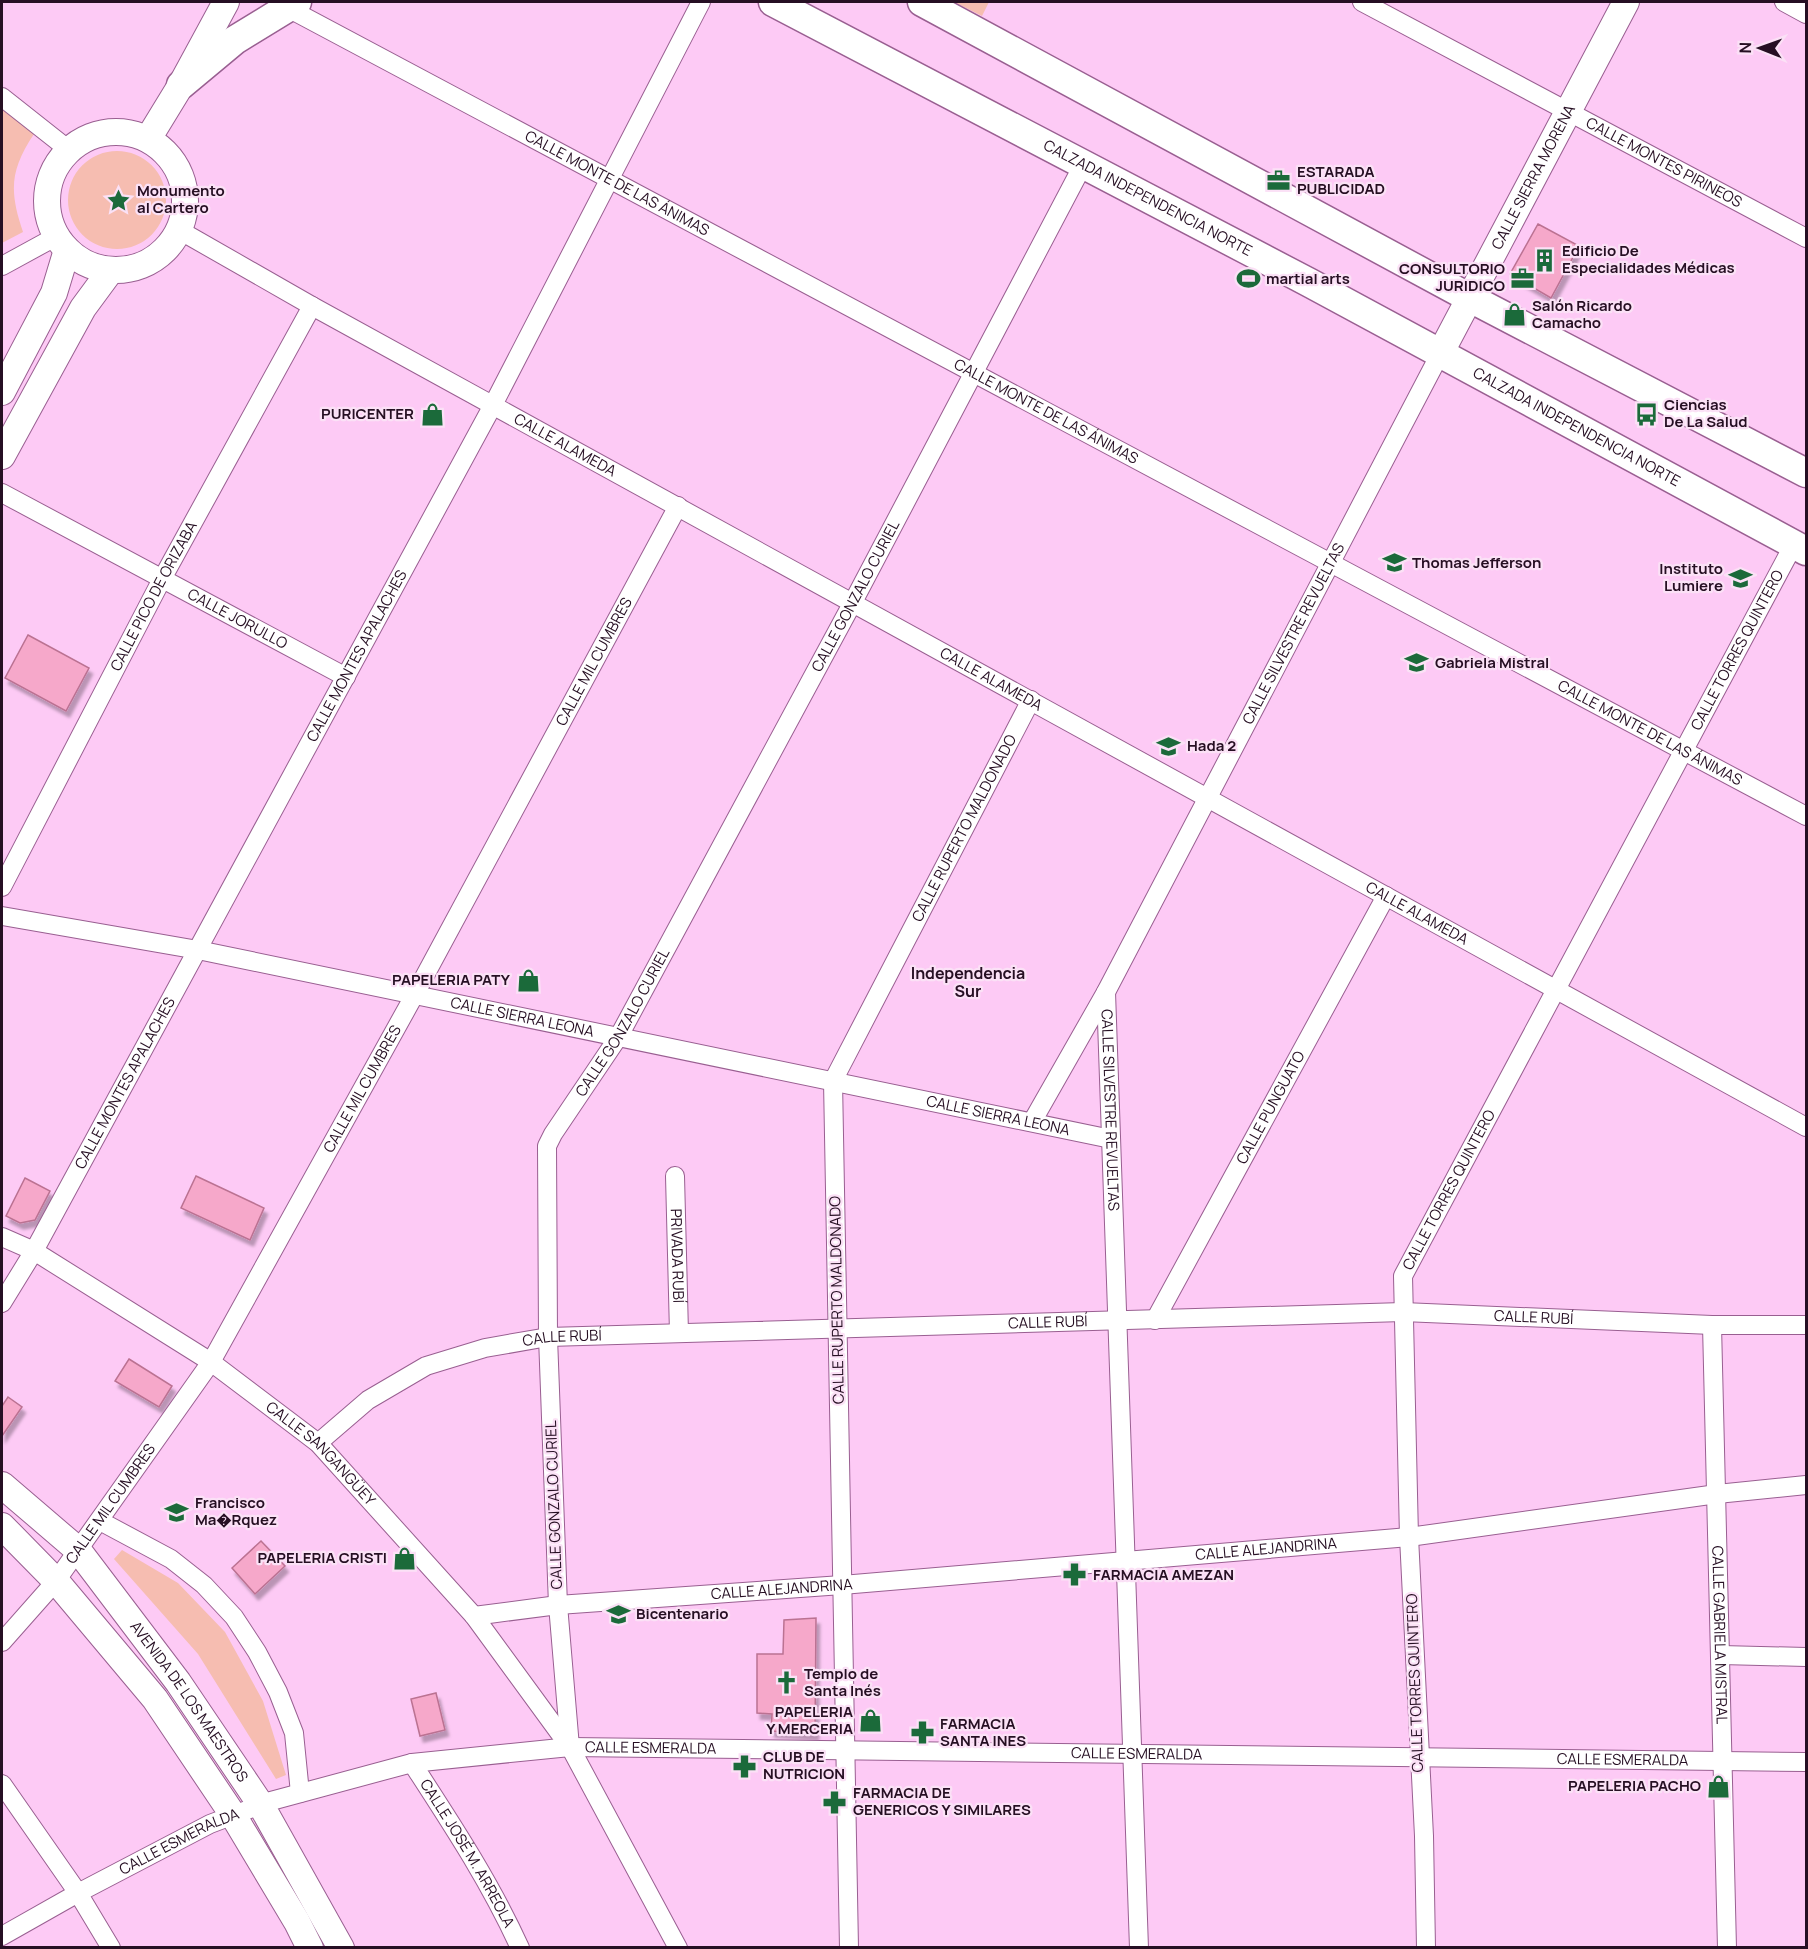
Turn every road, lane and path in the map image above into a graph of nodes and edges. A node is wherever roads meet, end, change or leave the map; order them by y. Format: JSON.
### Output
{"nodes":[{"id":1,"x":226,"y":2,"type":"edge"},
{"id":2,"x":701,"y":2,"type":"edge"},
{"id":3,"x":773,"y":2,"type":"edge"},
{"id":4,"x":922,"y":2,"type":"edge"},
{"id":5,"x":1362,"y":2,"type":"edge"},
{"id":6,"x":1626,"y":2,"type":"edge"},
{"id":7,"x":1784,"y":2,"type":"edge"},
{"id":8,"x":291,"y":4,"type":"edge"},
{"id":9,"x":1806,"y":14,"type":"edge"},
{"id":10,"x":181,"y":85,"type":"junction"},
{"id":11,"x":2,"y":97,"type":"edge"},
{"id":12,"x":1568,"y":111,"type":"junction"},
{"id":13,"x":148,"y":139,"type":"junction"},
{"id":14,"x":69,"y":150,"type":"junction"},
{"id":15,"x":1083,"y":165,"type":"junction"},
{"id":16,"x":611,"y":180,"type":"junction"},
{"id":17,"x":179,"y":230,"type":"junction"},
{"id":18,"x":1806,"y":238,"type":"edge"},
{"id":19,"x":62,"y":243,"type":"junction"},
{"id":20,"x":2,"y":266,"type":"edge"},
{"id":21,"x":111,"y":270,"type":"junction"},
{"id":22,"x":1470,"y":298,"type":"junction"},
{"id":23,"x":312,"y":306,"type":"junction"},
{"id":24,"x":1440,"y":354,"type":"junction"},
{"id":25,"x":974,"y":373,"type":"junction"},
{"id":26,"x":2,"y":392,"type":"edge"},
{"id":27,"x":494,"y":405,"type":"junction"},
{"id":28,"x":2,"y":456,"type":"edge"},
{"id":29,"x":1806,"y":472,"type":"edge"},
{"id":30,"x":2,"y":493,"type":"edge"},
{"id":31,"x":678,"y":506,"type":"junction"},
{"id":32,"x":1800,"y":548,"type":"edge"},
{"id":33,"x":1331,"y":563,"type":"junction"},
{"id":34,"x":162,"y":579,"type":"junction"},
{"id":35,"x":853,"y":602,"type":"junction"},
{"id":36,"x":346,"y":677,"type":"junction"},
{"id":37,"x":1031,"y":700,"type":"junction"},
{"id":38,"x":1683,"y":751,"type":"junction"},
{"id":39,"x":1208,"y":798,"type":"junction"},
{"id":40,"x":1806,"y":816,"type":"edge"},
{"id":41,"x":2,"y":887,"type":"edge"},
{"id":42,"x":1386,"y":896,"type":"junction"},
{"id":43,"x":2,"y":916,"type":"edge"},
{"id":44,"x":198,"y":950,"type":"junction"},
{"id":45,"x":1556,"y":990,"type":"junction"},
{"id":46,"x":1106,"y":992,"type":"junction"},
{"id":47,"x":415,"y":994,"type":"junction"},
{"id":48,"x":619,"y":1036,"type":"junction"},
{"id":49,"x":832,"y":1081,"type":"junction"},
{"id":50,"x":1032,"y":1122,"type":"junction"},
{"id":51,"x":1806,"y":1126,"type":"edge"},
{"id":52,"x":1111,"y":1139,"type":"junction"},
{"id":53,"x":675,"y":1176,"type":"dead end"},
{"id":54,"x":2,"y":1238,"type":"edge"},
{"id":55,"x":34,"y":1251,"type":"junction"},
{"id":56,"x":2,"y":1303,"type":"edge"},
{"id":57,"x":1404,"y":1312,"type":"junction"},
{"id":58,"x":1155,"y":1320,"type":"junction"},
{"id":59,"x":1117,"y":1321,"type":"junction"},
{"id":60,"x":1712,"y":1325,"type":"junction"},
{"id":61,"x":1806,"y":1325,"type":"edge"},
{"id":62,"x":837,"y":1329,"type":"junction"},
{"id":63,"x":679,"y":1334,"type":"junction"},
{"id":64,"x":548,"y":1337,"type":"junction"},
{"id":65,"x":211,"y":1362,"type":"junction"},
{"id":66,"x":318,"y":1443,"type":"junction"},
{"id":67,"x":2,"y":1485,"type":"edge"},
{"id":68,"x":1806,"y":1485,"type":"edge"},
{"id":69,"x":1717,"y":1494,"type":"junction"},
{"id":70,"x":100,"y":1521,"type":"junction"},
{"id":71,"x":2,"y":1526,"type":"edge"},
{"id":72,"x":1409,"y":1537,"type":"junction"},
{"id":73,"x":78,"y":1550,"type":"junction"},
{"id":74,"x":1126,"y":1561,"type":"junction"},
{"id":75,"x":56,"y":1581,"type":"junction"},
{"id":76,"x":842,"y":1585,"type":"junction"},
{"id":77,"x":558,"y":1605,"type":"junction"},
{"id":78,"x":474,"y":1616,"type":"junction"},
{"id":79,"x":2,"y":1642,"type":"edge"},
{"id":80,"x":1721,"y":1655,"type":"junction"},
{"id":81,"x":1806,"y":1657,"type":"edge"},
{"id":82,"x":570,"y":1747,"type":"junction"},
{"id":83,"x":845,"y":1750,"type":"junction"},
{"id":84,"x":1132,"y":1754,"type":"junction"},
{"id":85,"x":1419,"y":1758,"type":"junction"},
{"id":86,"x":1724,"y":1761,"type":"junction"},
{"id":87,"x":412,"y":1762,"type":"junction"},
{"id":88,"x":1806,"y":1762,"type":"edge"},
{"id":89,"x":2,"y":1784,"type":"edge"},
{"id":90,"x":300,"y":1793,"type":"junction"},
{"id":91,"x":261,"y":1805,"type":"junction"},
{"id":92,"x":233,"y":1815,"type":"junction"},
{"id":93,"x":78,"y":1893,"type":"junction"},
{"id":94,"x":2,"y":1936,"type":"edge"},
{"id":95,"x":111,"y":1947,"type":"edge"},
{"id":96,"x":310,"y":1947,"type":"edge"},
{"id":97,"x":341,"y":1947,"type":"edge"},
{"id":98,"x":520,"y":1947,"type":"edge"},
{"id":99,"x":678,"y":1947,"type":"edge"},
{"id":100,"x":849,"y":1947,"type":"edge"},
{"id":101,"x":1139,"y":1947,"type":"edge"},
{"id":102,"x":1426,"y":1947,"type":"edge"},
{"id":103,"x":1727,"y":1947,"type":"edge"}],
"edges":[{"from":1,"to":10,"type":"street"},
{"from":2,"to":16,"type":"street","name":"CALLE MONTES APALACHES"},
{"from":3,"to":15,"type":"main road","name":"CALZADA INDEPENDENCIA NORTE"},
{"from":4,"to":22,"type":"main road"},
{"from":5,"to":12,"type":"street","name":"CALLE MONTES PIRINEOS"},
{"from":6,"to":12,"type":"street","name":"CALLE SIERRA MORENA"},
{"from":7,"to":9,"type":"street"},
{"from":8,"to":10,"type":"main road"},
{"from":8,"to":16,"type":"street","name":"CALLE MONTE DE LAS ÁNIMAS"},
{"from":10,"to":13,"type":"street"},
{"from":11,"to":14,"type":"street"},
{"from":12,"to":18,"type":"street","name":"CALLE MONTES PIRINEOS"},
{"from":12,"to":22,"type":"street","name":"CALLE SIERRA MORENA"},
{"from":13,"to":14,"type":"street"},
{"from":13,"to":17,"type":"street"},
{"from":14,"to":19,"type":"street"},
{"from":15,"to":24,"type":"main road","name":"CALZADA INDEPENDENCIA NORTE"},
{"from":15,"to":25,"type":"street","name":"CALLE GONZALO CURIEL"},
{"from":16,"to":25,"type":"street","name":"CALLE MONTE DE LAS ÁNIMAS"},
{"from":16,"to":27,"type":"street","name":"CALLE MONTES APALACHES"},
{"from":17,"to":21,"type":"street"},
{"from":17,"to":23,"type":"street","name":"CALLE ALAMEDA"},
{"from":19,"to":20,"type":"street"},
{"from":19,"to":21,"type":"street"},
{"from":19,"to":26,"type":"street"},
{"from":21,"to":28,"type":"street"},
{"from":22,"to":24,"type":"street","name":"CALLE SIERRA MORENA"},
{"from":22,"to":29,"type":"main road"},
{"from":23,"to":27,"type":"street","name":"CALLE ALAMEDA"},
{"from":23,"to":34,"type":"street","name":"CALLE PICO DE ORIZABA"},
{"from":24,"to":32,"type":"main road","name":"CALZADA INDEPENDENCIA NORTE"},
{"from":24,"to":33,"type":"street","name":"CALLE SILVESTRE REVUELTAS"},
{"from":25,"to":33,"type":"street","name":"CALLE MONTE DE LAS ÁNIMAS"},
{"from":25,"to":35,"type":"street","name":"CALLE GONZALO CURIEL"},
{"from":27,"to":31,"type":"street","name":"CALLE ALAMEDA"},
{"from":27,"to":36,"type":"street","name":"CALLE MONTES APALACHES"},
{"from":30,"to":34,"type":"street","name":"CALLE JORULLO"},
{"from":31,"to":35,"type":"street","name":"CALLE ALAMEDA"},
{"from":31,"to":47,"type":"street","name":"CALLE MIL CUMBRES"},
{"from":32,"to":38,"type":"street","name":"CALLE TORRES QUINTERO"},
{"from":33,"to":38,"type":"street","name":"CALLE MONTE DE LAS ÁNIMAS"},
{"from":33,"to":39,"type":"street","name":"CALLE SILVESTRE REVUELTAS"},
{"from":34,"to":36,"type":"street","name":"CALLE JORULLO"},
{"from":34,"to":41,"type":"street","name":"CALLE PICO DE ORIZABA"},
{"from":35,"to":37,"type":"street","name":"CALLE ALAMEDA"},
{"from":35,"to":48,"type":"street","name":"CALLE GONZALO CURIEL"},
{"from":36,"to":44,"type":"street","name":"CALLE MONTES APALACHES"},
{"from":37,"to":39,"type":"street","name":"CALLE ALAMEDA"},
{"from":37,"to":49,"type":"street","name":"CALLE RUPERTO MALDONADO"},
{"from":38,"to":40,"type":"street","name":"CALLE MONTE DE LAS ÁNIMAS"},
{"from":38,"to":45,"type":"street","name":"CALLE TORRES QUINTERO"},
{"from":39,"to":42,"type":"street","name":"CALLE ALAMEDA"},
{"from":39,"to":46,"type":"street","name":"CALLE SILVESTRE REVUELTAS"},
{"from":42,"to":45,"type":"street","name":"CALLE ALAMEDA"},
{"from":42,"to":58,"type":"street","name":"CALLE PUNGUATO"},
{"from":43,"to":44,"type":"street","name":"CALLE SIERRA LEONA"},
{"from":44,"to":47,"type":"street","name":"CALLE SIERRA LEONA"},
{"from":44,"to":55,"type":"street","name":"CALLE MONTES APALACHES"},
{"from":45,"to":51,"type":"street","name":"CALLE ALAMEDA"},
{"from":45,"to":57,"type":"street","name":"CALLE TORRES QUINTERO"},
{"from":46,"to":50,"type":"street"},
{"from":46,"to":52,"type":"street","name":"CALLE SILVESTRE REVUELTAS"},
{"from":47,"to":48,"type":"street","name":"CALLE SIERRA LEONA"},
{"from":47,"to":65,"type":"street","name":"CALLE MIL CUMBRES"},
{"from":48,"to":49,"type":"street","name":"CALLE SIERRA LEONA"},
{"from":48,"to":64,"type":"street","name":"CALLE GONZALO CURIEL"},
{"from":49,"to":50,"type":"street","name":"CALLE SIERRA LEONA"},
{"from":49,"to":62,"type":"street","name":"CALLE RUPERTO MALDONADO"},
{"from":50,"to":52,"type":"street","name":"CALLE SIERRA LEONA"},
{"from":52,"to":59,"type":"street","name":"CALLE SILVESTRE REVUELTAS"},
{"from":53,"to":63,"type":"street","name":"PRIVADA RUBÍ"},
{"from":54,"to":55,"type":"street","name":"CALLE SANGANGÜEY"},
{"from":55,"to":56,"type":"street","name":"CALLE MONTES APALACHES"},
{"from":55,"to":65,"type":"street","name":"CALLE SANGANGÜEY"},
{"from":57,"to":58,"type":"street","name":"CALLE RUBÍ"},
{"from":57,"to":60,"type":"street","name":"CALLE RUBÍ"},
{"from":57,"to":72,"type":"street","name":"CALLE TORRES QUINTERO"},
{"from":58,"to":59,"type":"street","name":"CALLE RUBÍ"},
{"from":59,"to":62,"type":"street","name":"CALLE RUBÍ"},
{"from":59,"to":74,"type":"street","name":"CALLE SILVESTRE REVUELTAS"},
{"from":60,"to":61,"type":"street","name":"CALLE RUBÍ"},
{"from":60,"to":69,"type":"street","name":"CALLE GABRIELA MISTRAL"},
{"from":62,"to":63,"type":"street","name":"CALLE RUBÍ"},
{"from":62,"to":76,"type":"street","name":"CALLE RUPERTO MALDONADO"},
{"from":63,"to":64,"type":"street","name":"CALLE RUBÍ"},
{"from":64,"to":66,"type":"street","name":"CALLE RUBÍ"},
{"from":64,"to":77,"type":"street","name":"CALLE GONZALO CURIEL"},
{"from":65,"to":66,"type":"street","name":"CALLE SANGANGÜEY"},
{"from":65,"to":70,"type":"street","name":"CALLE MIL CUMBRES"},
{"from":66,"to":78,"type":"street","name":"CALLE SANGANGÜEY"},
{"from":67,"to":73,"type":"street","name":"AVENIDA DE LOS MAESTROS"},
{"from":68,"to":69,"type":"street","name":"CALLE ALEJANDRINA"},
{"from":69,"to":72,"type":"street","name":"CALLE ALEJANDRINA"},
{"from":69,"to":80,"type":"street","name":"CALLE GABRIELA MISTRAL"},
{"from":70,"to":73,"type":"street","name":"CALLE MIL CUMBRES"},
{"from":70,"to":90,"type":"street"},
{"from":71,"to":75,"type":"street","name":"AVENIDA DE LOS MAESTROS"},
{"from":72,"to":74,"type":"street","name":"CALLE ALEJANDRINA"},
{"from":72,"to":85,"type":"street","name":"CALLE TORRES QUINTERO"},
{"from":73,"to":75,"type":"street","name":"CALLE MIL CUMBRES"},
{"from":73,"to":91,"type":"street","name":"AVENIDA DE LOS MAESTROS"},
{"from":74,"to":76,"type":"street","name":"CALLE ALEJANDRINA"},
{"from":74,"to":84,"type":"street","name":"CALLE SILVESTRE REVUELTAS"},
{"from":75,"to":79,"type":"street","name":"CALLE MIL CUMBRES"},
{"from":75,"to":92,"type":"street","name":"AVENIDA DE LOS MAESTROS"},
{"from":76,"to":77,"type":"street","name":"CALLE ALEJANDRINA"},
{"from":76,"to":83,"type":"street","name":"CALLE RUPERTO MALDONADO"},
{"from":77,"to":78,"type":"street","name":"CALLE ALEJANDRINA"},
{"from":77,"to":82,"type":"street","name":"CALLE GONZALO CURIEL"},
{"from":78,"to":82,"type":"street","name":"CALLE SANGANGÜEY"},
{"from":80,"to":81,"type":"street"},
{"from":80,"to":86,"type":"street","name":"CALLE GABRIELA MISTRAL"},
{"from":82,"to":83,"type":"street","name":"CALLE ESMERALDA"},
{"from":82,"to":87,"type":"street","name":"CALLE ESMERALDA"},
{"from":82,"to":99,"type":"street","name":"CALLE GONZALO CURIEL"},
{"from":83,"to":84,"type":"street","name":"CALLE ESMERALDA"},
{"from":83,"to":100,"type":"street","name":"CALLE RUPERTO MALDONADO"},
{"from":84,"to":85,"type":"street","name":"CALLE ESMERALDA"},
{"from":84,"to":101,"type":"street","name":"CALLE SILVESTRE REVUELTAS"},
{"from":85,"to":86,"type":"street","name":"CALLE ESMERALDA"},
{"from":85,"to":102,"type":"street","name":"CALLE TORRES QUINTERO"},
{"from":86,"to":88,"type":"street","name":"CALLE ESMERALDA"},
{"from":86,"to":103,"type":"street","name":"CALLE GABRIELA MISTRAL"},
{"from":87,"to":90,"type":"street","name":"CALLE ESMERALDA"},
{"from":87,"to":98,"type":"street","name":"CALLE JOSÉ M. ARREOLA"},
{"from":89,"to":93,"type":"street"},
{"from":90,"to":91,"type":"street","name":"CALLE ESMERALDA"},
{"from":91,"to":92,"type":"street","name":"CALLE ESMERALDA"},
{"from":91,"to":97,"type":"street","name":"AVENIDA DE LOS MAESTROS"},
{"from":92,"to":93,"type":"street","name":"CALLE ESMERALDA"},
{"from":92,"to":96,"type":"street","name":"AVENIDA DE LOS MAESTROS"},
{"from":93,"to":94,"type":"street","name":"CALLE ESMERALDA"},
{"from":93,"to":95,"type":"street"}]}
